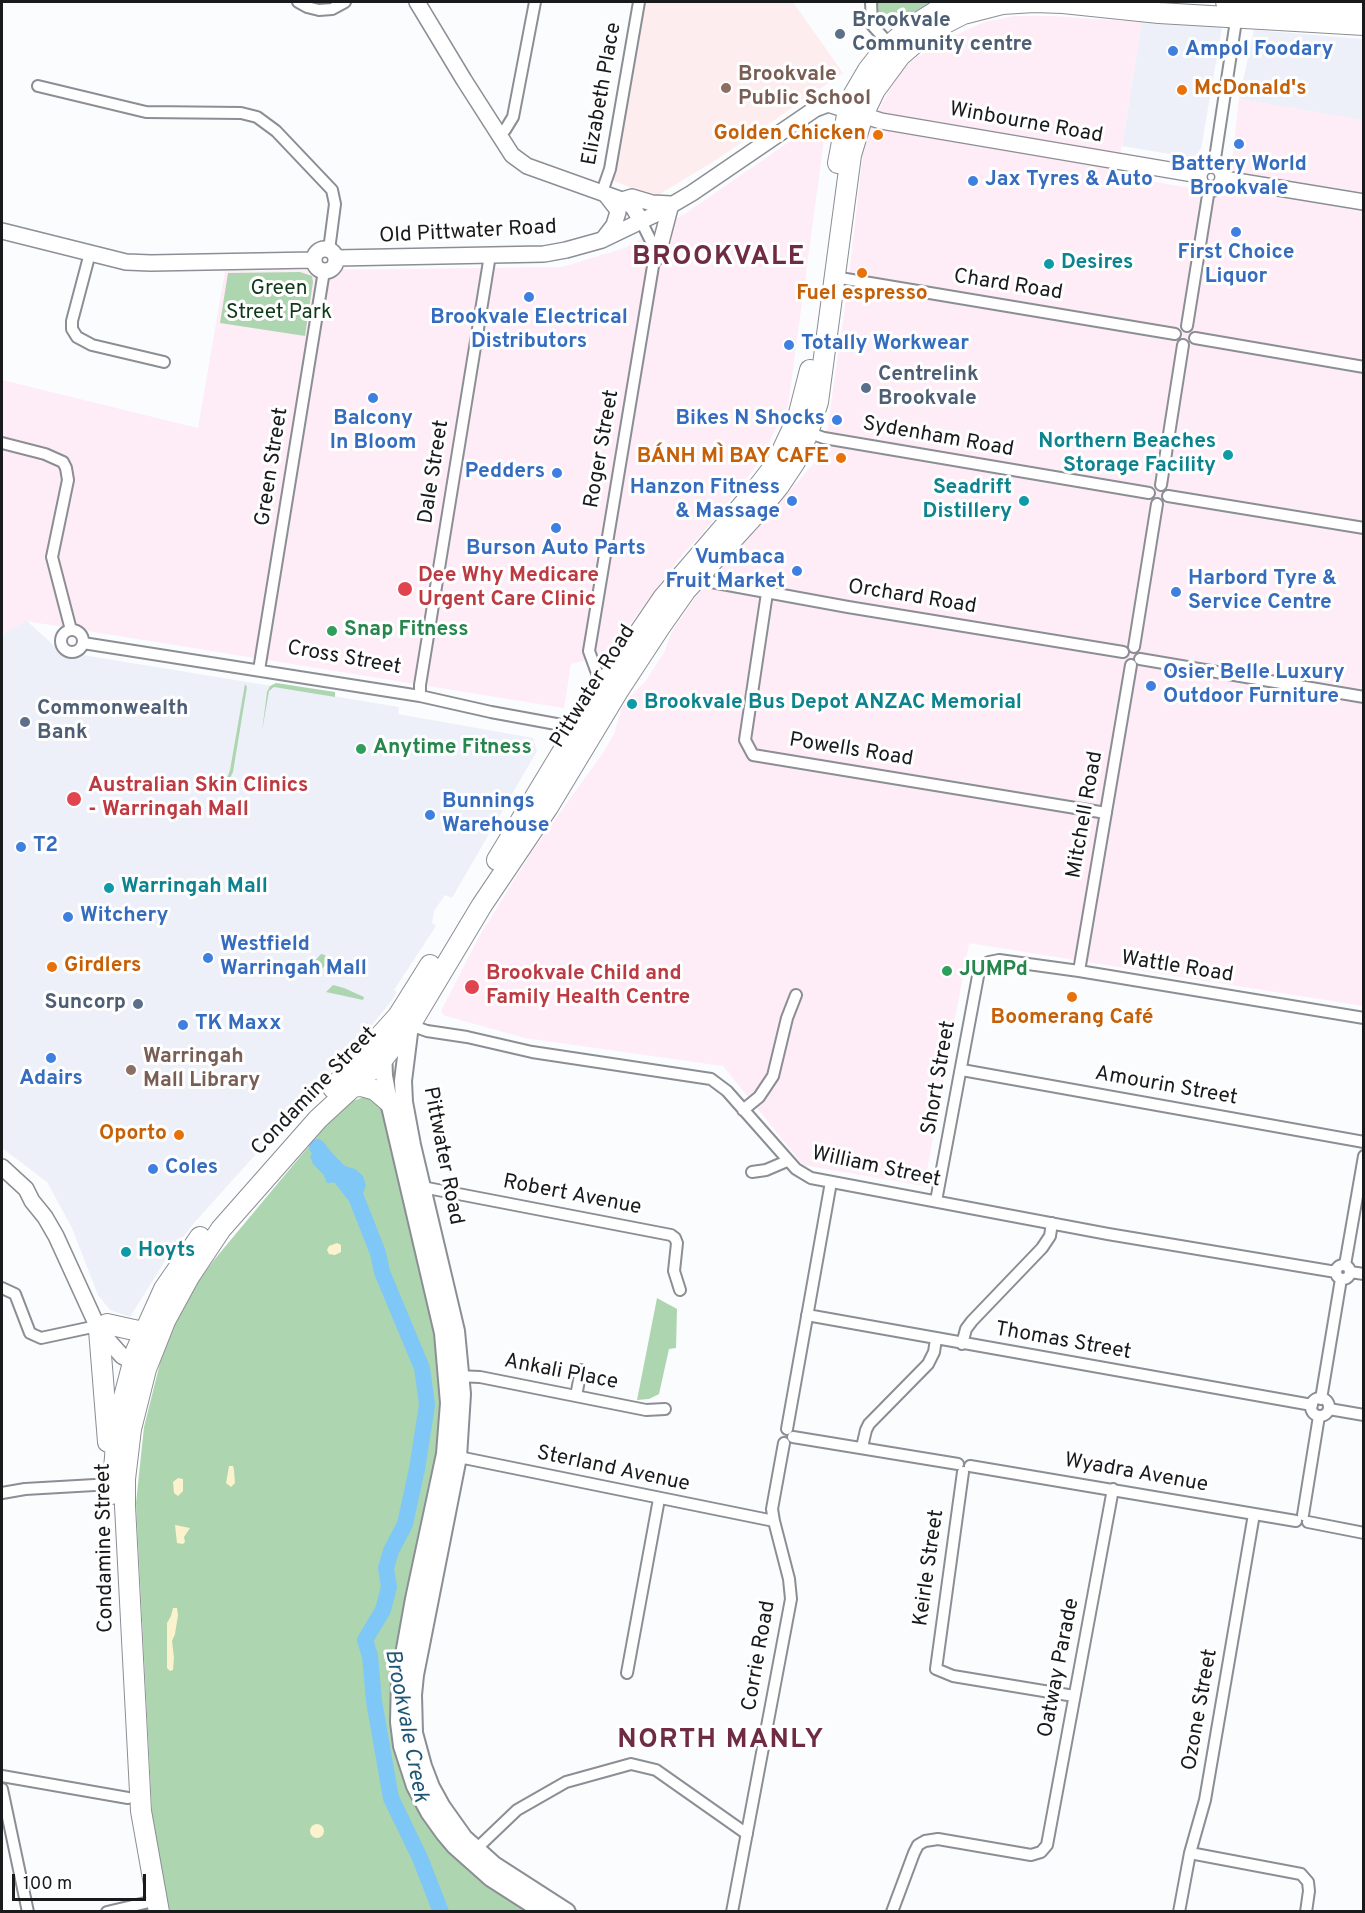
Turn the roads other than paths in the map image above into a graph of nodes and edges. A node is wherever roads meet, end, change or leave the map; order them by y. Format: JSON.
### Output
{"nodes":[{"id":1,"x":298,"y":2,"type":"edge"},
{"id":2,"x":345,"y":2,"type":"edge"},
{"id":3,"x":417,"y":2,"type":"edge"},
{"id":4,"x":535,"y":2,"type":"edge"},
{"id":5,"x":639,"y":2,"type":"edge"},
{"id":6,"x":871,"y":2,"type":"edge"},
{"id":7,"x":958,"y":2,"type":"edge"},
{"id":8,"x":1233,"y":7,"type":"edge"},
{"id":9,"x":1173,"y":8,"type":"edge"},
{"id":10,"x":1364,"y":11,"type":"edge"},
{"id":11,"x":1364,"y":25,"type":"edge"},
{"id":12,"x":895,"y":50,"type":"junction"},
{"id":13,"x":38,"y":86,"type":"dead end"},
{"id":14,"x":856,"y":112,"type":"junction"},
{"id":15,"x":498,"y":135,"type":"junction"},
{"id":16,"x":1214,"y":165,"type":"junction"},
{"id":17,"x":1199,"y":175,"type":"junction"},
{"id":18,"x":1224,"y":179,"type":"junction"},
{"id":19,"x":1209,"y":189,"type":"junction"},
{"id":20,"x":602,"y":192,"type":"junction"},
{"id":21,"x":622,"y":200,"type":"junction"},
{"id":22,"x":1364,"y":202,"type":"edge"},
{"id":23,"x":672,"y":204,"type":"junction"},
{"id":24,"x":641,"y":221,"type":"junction"},
{"id":25,"x":2,"y":231,"type":"edge"},
{"id":26,"x":602,"y":240,"type":"junction"},
{"id":27,"x":90,"y":253,"type":"junction"},
{"id":28,"x":333,"y":254,"type":"junction"},
{"id":29,"x":490,"y":255,"type":"junction"},
{"id":30,"x":654,"y":260,"type":"junction"},
{"id":31,"x":319,"y":266,"type":"junction"},
{"id":32,"x":834,"y":277,"type":"junction"},
{"id":33,"x":1187,"y":326,"type":"junction"},
{"id":34,"x":1175,"y":334,"type":"junction"},
{"id":35,"x":1195,"y":338,"type":"junction"},
{"id":36,"x":1183,"y":345,"type":"junction"},
{"id":37,"x":164,"y":362,"type":"dead end"},
{"id":38,"x":1364,"y":367,"type":"edge"},
{"id":39,"x":801,"y":430,"type":"junction"},
{"id":40,"x":2,"y":443,"type":"edge"},
{"id":41,"x":1161,"y":485,"type":"junction"},
{"id":42,"x":1149,"y":493,"type":"junction"},
{"id":43,"x":1168,"y":496,"type":"junction"},
{"id":44,"x":1157,"y":504,"type":"junction"},
{"id":45,"x":1364,"y":528,"type":"edge"},
{"id":46,"x":695,"y":579,"type":"junction"},
{"id":47,"x":767,"y":593,"type":"junction"},
{"id":48,"x":71,"y":630,"type":"junction"},
{"id":49,"x":83,"y":643,"type":"junction"},
{"id":50,"x":1134,"y":647,"type":"junction"},
{"id":51,"x":1123,"y":652,"type":"junction"},
{"id":52,"x":1135,"y":662,"type":"junction"},
{"id":53,"x":259,"y":670,"type":"junction"},
{"id":54,"x":607,"y":680,"type":"junction"},
{"id":55,"x":420,"y":696,"type":"junction"},
{"id":56,"x":1364,"y":697,"type":"edge"},
{"id":57,"x":586,"y":730,"type":"junction"},
{"id":58,"x":1106,"y":813,"type":"junction"},
{"id":59,"x":985,"y":964,"type":"joint"},
{"id":60,"x":1079,"y":971,"type":"junction"},
{"id":61,"x":796,"y":995,"type":"dead end"},
{"id":62,"x":1364,"y":1018,"type":"edge"},
{"id":63,"x":410,"y":1025,"type":"junction"},
{"id":64,"x":389,"y":1027,"type":"junction"},
{"id":65,"x":382,"y":1060,"type":"junction"},
{"id":66,"x":962,"y":1070,"type":"junction"},
{"id":67,"x":351,"y":1087,"type":"junction"},
{"id":68,"x":389,"y":1102,"type":"junction"},
{"id":69,"x":743,"y":1110,"type":"junction"},
{"id":70,"x":1364,"y":1142,"type":"edge"},
{"id":71,"x":1364,"y":1156,"type":"edge"},
{"id":72,"x":787,"y":1161,"type":"junction"},
{"id":73,"x":2,"y":1167,"type":"edge"},
{"id":74,"x":752,"y":1172,"type":"dead end"},
{"id":75,"x":831,"y":1182,"type":"junction"},
{"id":76,"x":415,"y":1186,"type":"junction"},
{"id":77,"x":936,"y":1201,"type":"junction"},
{"id":78,"x":1052,"y":1223,"type":"junction"},
{"id":79,"x":1343,"y":1272,"type":"junction"},
{"id":80,"x":1364,"y":1274,"type":"edge"},
{"id":81,"x":2,"y":1288,"type":"edge"},
{"id":82,"x":680,"y":1290,"type":"dead end"},
{"id":83,"x":807,"y":1315,"type":"junction"},
{"id":84,"x":101,"y":1327,"type":"junction"},
{"id":85,"x":143,"y":1332,"type":"junction"},
{"id":86,"x":936,"y":1339,"type":"junction"},
{"id":87,"x":962,"y":1344,"type":"junction"},
{"id":88,"x":141,"y":1360,"type":"junction"},
{"id":89,"x":581,"y":1370,"type":"dead end"},
{"id":90,"x":455,"y":1376,"type":"junction"},
{"id":91,"x":576,"y":1396,"type":"junction"},
{"id":92,"x":1316,"y":1402,"type":"junction"},
{"id":93,"x":665,"y":1409,"type":"dead end"},
{"id":94,"x":1329,"y":1409,"type":"junction"},
{"id":95,"x":1364,"y":1415,"type":"edge"},
{"id":96,"x":1319,"y":1416,"type":"junction"},
{"id":97,"x":788,"y":1436,"type":"junction"},
{"id":98,"x":862,"y":1447,"type":"junction"},
{"id":99,"x":452,"y":1455,"type":"junction"},
{"id":100,"x":113,"y":1462,"type":"junction"},
{"id":101,"x":964,"y":1468,"type":"junction"},
{"id":102,"x":112,"y":1484,"type":"junction"},
{"id":103,"x":1113,"y":1489,"type":"junction"},
{"id":104,"x":2,"y":1493,"type":"edge"},
{"id":105,"x":659,"y":1499,"type":"junction"},
{"id":106,"x":1254,"y":1514,"type":"junction"},
{"id":107,"x":1302,"y":1519,"type":"junction"},
{"id":108,"x":774,"y":1521,"type":"junction"},
{"id":109,"x":1364,"y":1533,"type":"edge"},
{"id":110,"x":627,"y":1673,"type":"dead end"},
{"id":111,"x":1074,"y":1696,"type":"junction"},
{"id":112,"x":2,"y":1776,"type":"edge"},
{"id":113,"x":2,"y":1789,"type":"edge"},
{"id":114,"x":134,"y":1799,"type":"junction"},
{"id":115,"x":747,"y":1834,"type":"junction"},
{"id":116,"x":472,"y":1853,"type":"junction"},
{"id":117,"x":1190,"y":1853,"type":"junction"},
{"id":118,"x":150,"y":1909,"type":"edge"},
{"id":119,"x":28,"y":1911,"type":"edge"},
{"id":120,"x":107,"y":1911,"type":"edge"},
{"id":121,"x":544,"y":1911,"type":"edge"},
{"id":122,"x":567,"y":1911,"type":"edge"},
{"id":123,"x":732,"y":1911,"type":"edge"},
{"id":124,"x":892,"y":1911,"type":"edge"},
{"id":125,"x":1179,"y":1911,"type":"edge"},
{"id":126,"x":1306,"y":1911,"type":"edge"}],
"edges":[{"from":1,"to":2,"type":"street"},
{"from":3,"to":15,"type":"main road"},
{"from":4,"to":15,"type":"street"},
{"from":5,"to":20,"type":"street","name":"Elizabeth Place"},
{"from":6,"to":12,"type":"street"},
{"from":7,"to":12,"type":"highway","name":"Pittwater Road"},
{"from":8,"to":9,"type":"highway","name":"Pittwater Road"},
{"from":8,"to":10,"type":"highway","name":"Pittwater Road"},
{"from":8,"to":11,"type":"highway","name":"Pittwater Road"},
{"from":8,"to":16,"type":"street"},
{"from":9,"to":12,"type":"highway","name":"Pittwater Road"},
{"from":12,"to":14,"type":"highway","name":"Pittwater Road"},
{"from":13,"to":28,"type":"street"},
{"from":14,"to":17,"type":"main road","name":"Winbourne Road"},
{"from":14,"to":23,"type":"main road","name":"Old Pittwater Road"},
{"from":14,"to":32,"type":"highway","name":"Pittwater Road"},
{"from":14,"to":39,"type":"highway","name":"Pittwater Road"},
{"from":15,"to":20,"type":"main road"},
{"from":16,"to":17,"type":"main road"},
{"from":16,"to":18,"type":"main road"},
{"from":17,"to":19,"type":"main road"},
{"from":18,"to":19,"type":"main road"},
{"from":18,"to":22,"type":"main road"},
{"from":19,"to":33,"type":"street"},
{"from":20,"to":21,"type":"main road"},
{"from":20,"to":26,"type":"main road"},
{"from":21,"to":23,"type":"main road"},
{"from":21,"to":24,"type":"main road"},
{"from":23,"to":24,"type":"main road","name":"Old Pittwater Road"},
{"from":23,"to":30,"type":"main road"},
{"from":24,"to":26,"type":"main road","name":"Old Pittwater Road"},
{"from":24,"to":30,"type":"street","name":"Roger Street"},
{"from":25,"to":27,"type":"main road"},
{"from":26,"to":29,"type":"main road","name":"Old Pittwater Road"},
{"from":27,"to":31,"type":"main road"},
{"from":27,"to":37,"type":"street"},
{"from":28,"to":29,"type":"main road","name":"Old Pittwater Road"},
{"from":28,"to":31,"type":"main road"},
{"from":29,"to":55,"type":"street","name":"Dale Street"},
{"from":30,"to":54,"type":"street","name":"Roger Street"},
{"from":31,"to":53,"type":"street","name":"Green Street"},
{"from":32,"to":34,"type":"street","name":"Chard Road"},
{"from":32,"to":39,"type":"highway","name":"Pittwater Road"},
{"from":33,"to":34,"type":"street"},
{"from":33,"to":35,"type":"street"},
{"from":34,"to":36,"type":"street"},
{"from":35,"to":36,"type":"street"},
{"from":35,"to":38,"type":"street"},
{"from":36,"to":41,"type":"street"},
{"from":39,"to":42,"type":"street","name":"Sydenham Road"},
{"from":39,"to":46,"type":"highway","name":"Pittwater Road"},
{"from":39,"to":54,"type":"highway","name":"Pittwater Road"},
{"from":40,"to":48,"type":"street"},
{"from":41,"to":42,"type":"street"},
{"from":41,"to":43,"type":"street"},
{"from":42,"to":44,"type":"street"},
{"from":43,"to":44,"type":"street"},
{"from":43,"to":45,"type":"street"},
{"from":44,"to":50,"type":"street"},
{"from":46,"to":47,"type":"street","name":"Orchard Road"},
{"from":46,"to":57,"type":"highway","name":"Pittwater Road"},
{"from":47,"to":51,"type":"street","name":"Orchard Road"},
{"from":47,"to":58,"type":"street","name":"Powells Road"},
{"from":48,"to":49,"type":"street"},
{"from":48,"to":49,"type":"street"},
{"from":49,"to":53,"type":"street","name":"Cross Street"},
{"from":50,"to":51,"type":"street"},
{"from":50,"to":52,"type":"street"},
{"from":51,"to":52,"type":"street"},
{"from":52,"to":56,"type":"street"},
{"from":52,"to":58,"type":"street","name":"Mitchell Road"},
{"from":53,"to":55,"type":"street","name":"Cross Street"},
{"from":54,"to":57,"type":"highway","name":"Pittwater Road"},
{"from":55,"to":57,"type":"street","name":"Cross Street"},
{"from":57,"to":63,"type":"highway","name":"Pittwater Road"},
{"from":57,"to":64,"type":"highway","name":"Pittwater Road"},
{"from":58,"to":60,"type":"street","name":"Mitchell Road"},
{"from":59,"to":60,"type":"street","name":"Wattle Road"},
{"from":59,"to":66,"type":"street","name":"Short Street"},
{"from":60,"to":62,"type":"street","name":"Wattle Road"},
{"from":61,"to":69,"type":"street"},
{"from":63,"to":65,"type":"highway","name":"Condamine Street"},
{"from":63,"to":69,"type":"street","name":"William Street"},
{"from":63,"to":76,"type":"main road","name":"Pittwater Road"},
{"from":64,"to":65,"type":"main road"},
{"from":64,"to":85,"type":"highway","name":"Condamine Street"},
{"from":65,"to":67,"type":"highway","name":"Condamine Street"},
{"from":65,"to":68,"type":"main road","name":"Pittwater Road"},
{"from":66,"to":70,"type":"street","name":"Amourin Street"},
{"from":66,"to":77,"type":"street","name":"Short Street"},
{"from":67,"to":68,"type":"highway"},
{"from":67,"to":88,"type":"highway","name":"Condamine Street"},
{"from":68,"to":76,"type":"main road","name":"Pittwater Road"},
{"from":69,"to":72,"type":"street","name":"William Street"},
{"from":71,"to":79,"type":"street"},
{"from":72,"to":74,"type":"street"},
{"from":72,"to":75,"type":"street","name":"William Street"},
{"from":73,"to":84,"type":"main road"},
{"from":75,"to":77,"type":"street","name":"William Street"},
{"from":75,"to":83,"type":"street","name":"Corrie Road"},
{"from":76,"to":82,"type":"street","name":"Robert Avenue"},
{"from":76,"to":90,"type":"main road","name":"Pittwater Road"},
{"from":77,"to":78,"type":"street","name":"William Street"},
{"from":78,"to":79,"type":"street","name":"William Street"},
{"from":78,"to":87,"type":"street"},
{"from":79,"to":80,"type":"street","name":"William Street"},
{"from":79,"to":92,"type":"street"},
{"from":81,"to":84,"type":"street"},
{"from":83,"to":86,"type":"street","name":"Thomas Street"},
{"from":83,"to":97,"type":"street","name":"Corrie Road"},
{"from":84,"to":85,"type":"highway"},
{"from":84,"to":88,"type":"main road"},
{"from":84,"to":100,"type":"highway"},
{"from":85,"to":88,"type":"highway","name":"Condamine Street"},
{"from":86,"to":87,"type":"street","name":"Thomas Street"},
{"from":86,"to":98,"type":"street"},
{"from":87,"to":92,"type":"street","name":"Thomas Street"},
{"from":88,"to":100,"type":"highway","name":"Condamine Street"},
{"from":88,"to":114,"type":"highway","name":"Condamine Street"},
{"from":89,"to":91,"type":"street"},
{"from":90,"to":91,"type":"street","name":"Ankali Place"},
{"from":90,"to":99,"type":"main road","name":"Pittwater Road"},
{"from":91,"to":93,"type":"street","name":"Ankali Place"},
{"from":92,"to":94,"type":"street"},
{"from":92,"to":96,"type":"street"},
{"from":94,"to":95,"type":"street"},
{"from":94,"to":96,"type":"street"},
{"from":96,"to":107,"type":"street"},
{"from":97,"to":98,"type":"street","name":"Wyadra Avenue"},
{"from":97,"to":108,"type":"street","name":"Corrie Road"},
{"from":98,"to":101,"type":"street","name":"Wyadra Avenue"},
{"from":99,"to":105,"type":"street","name":"Sterland Avenue"},
{"from":99,"to":116,"type":"main road","name":"Pittwater Road"},
{"from":100,"to":102,"type":"highway","name":"Condamine Street"},
{"from":101,"to":103,"type":"street","name":"Wyadra Avenue"},
{"from":101,"to":111,"type":"street","name":"Keirle Street"},
{"from":102,"to":104,"type":"street"},
{"from":102,"to":114,"type":"highway","name":"Condamine Street"},
{"from":103,"to":106,"type":"street","name":"Wyadra Avenue"},
{"from":103,"to":111,"type":"street","name":"Oatway Parade"},
{"from":105,"to":108,"type":"street","name":"Sterland Avenue"},
{"from":105,"to":110,"type":"street"},
{"from":106,"to":107,"type":"street","name":"Wyadra Avenue"},
{"from":106,"to":117,"type":"street","name":"Ozone Street"},
{"from":107,"to":109,"type":"street","name":"Wyadra Avenue"},
{"from":108,"to":115,"type":"street","name":"Corrie Road"},
{"from":111,"to":124,"type":"street","name":"Oatway Parade"},
{"from":112,"to":114,"type":"street"},
{"from":113,"to":119,"type":"street"},
{"from":114,"to":118,"type":"highway","name":"Condamine Street"},
{"from":115,"to":116,"type":"street"},
{"from":115,"to":123,"type":"street","name":"Corrie Road"},
{"from":116,"to":121,"type":"main road","name":"Pittwater Road"},
{"from":116,"to":122,"type":"main road","name":"Pittwater Road"},
{"from":117,"to":125,"type":"street","name":"Ozone Street"},
{"from":117,"to":126,"type":"street"},
{"from":118,"to":120,"type":"street"}]}
